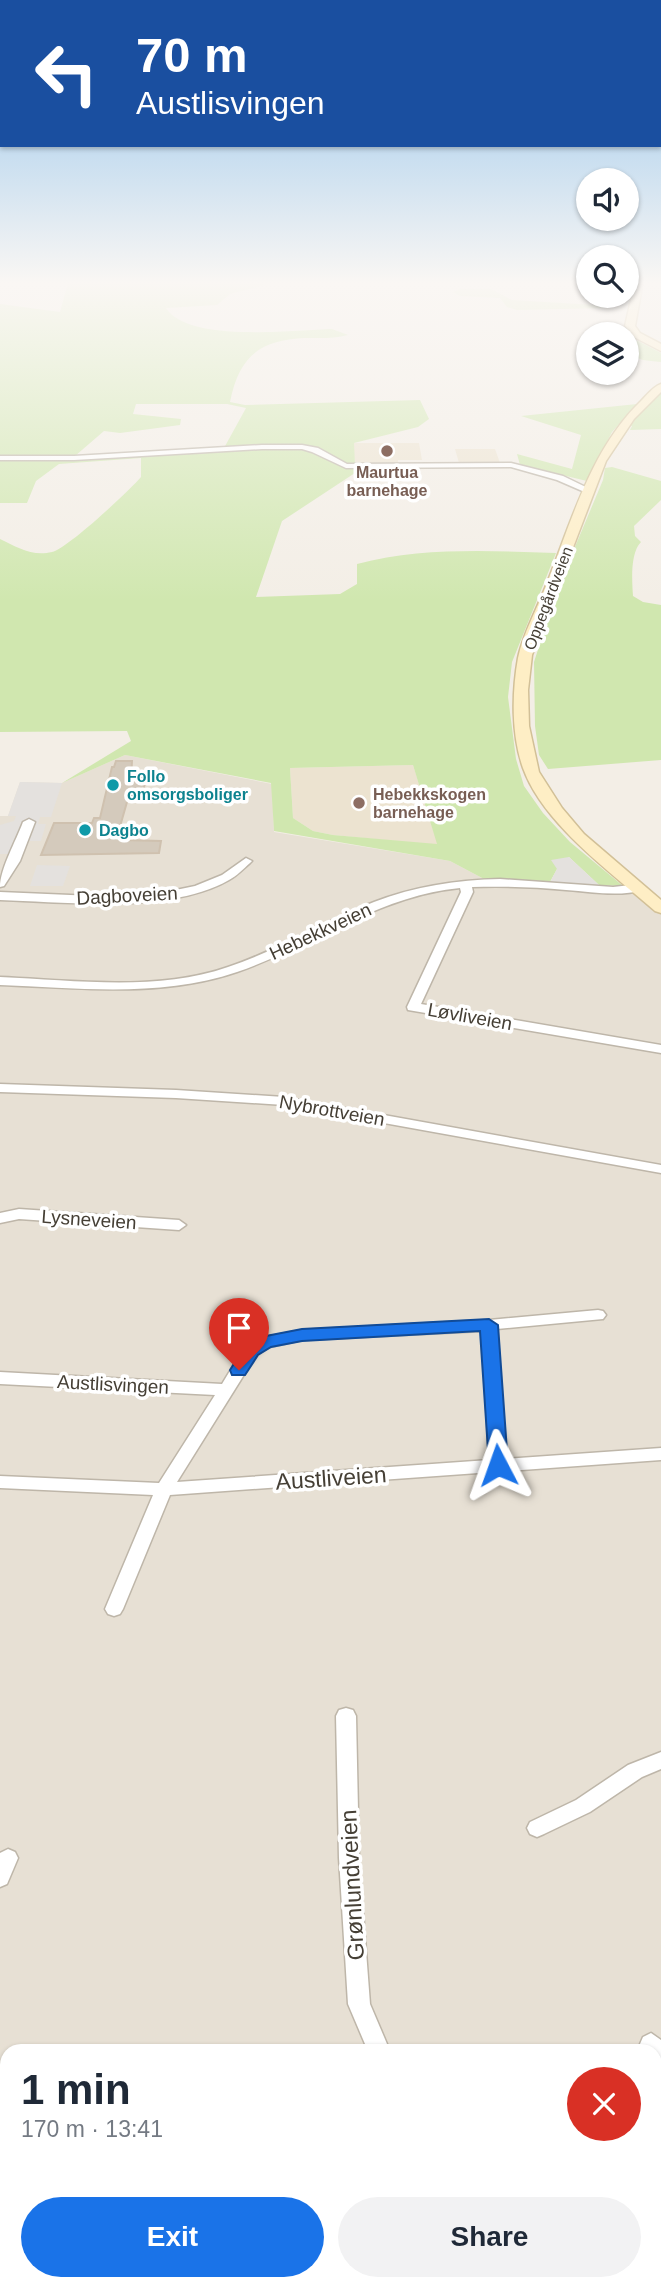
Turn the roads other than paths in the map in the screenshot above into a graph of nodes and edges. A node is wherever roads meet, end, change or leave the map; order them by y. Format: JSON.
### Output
{"nodes":[{"id":1,"x":659,"y":389,"type":"edge"},
{"id":2,"x":0,"y":458,"type":"edge"},
{"id":3,"x":590,"y":491,"type":"junction"},
{"id":4,"x":29,"y":822,"type":"dead end"},
{"id":5,"x":246,"y":861,"type":"dead end"},
{"id":6,"x":0,"y":884,"type":"edge"},
{"id":7,"x":465,"y":884,"type":"junction"},
{"id":8,"x":640,"y":888,"type":"junction"},
{"id":9,"x":0,"y":896,"type":"edge"},
{"id":10,"x":661,"y":908,"type":"edge"},
{"id":11,"x":0,"y":981,"type":"edge"},
{"id":12,"x":661,"y":1049,"type":"edge"},
{"id":13,"x":0,"y":1088,"type":"edge"},
{"id":14,"x":661,"y":1169,"type":"edge"},
{"id":15,"x":0,"y":1218,"type":"edge"},
{"id":16,"x":179,"y":1225,"type":"dead end"},
{"id":17,"x":598,"y":1315,"type":"dead end"},
{"id":18,"x":489,"y":1325,"type":"junction"},
{"id":19,"x":0,"y":1378,"type":"edge"},
{"id":20,"x":226,"y":1391,"type":"junction"},
{"id":21,"x":661,"y":1454,"type":"edge"},
{"id":22,"x":498,"y":1465,"type":"junction"},
{"id":23,"x":0,"y":1482,"type":"edge"},
{"id":24,"x":164,"y":1489,"type":"junction"},
{"id":25,"x":114,"y":1609,"type":"dead end"},
{"id":26,"x":346,"y":1716,"type":"dead end"},
{"id":27,"x":661,"y":1760,"type":"edge"},
{"id":28,"x":537,"y":1828,"type":"dead end"},
{"id":29,"x":8,"y":1858,"type":"dead end"},
{"id":30,"x":0,"y":1878,"type":"edge"},
{"id":31,"x":376,"y":2044,"type":"edge"}],
"edges":[{"from":1,"to":3,"type":"main road","name":"Oppegårdveien"},
{"from":2,"to":3,"type":"street"},
{"from":3,"to":8,"type":"main road","name":"Oppegårdveien"},
{"from":4,"to":6,"type":"street"},
{"from":5,"to":9,"type":"street","name":"Dagboveien"},
{"from":7,"to":8,"type":"street","name":"Hebekkveien"},
{"from":7,"to":11,"type":"street","name":"Hebekkveien"},
{"from":7,"to":12,"type":"street","name":"Løvliveien"},
{"from":8,"to":10,"type":"main road","name":"Oppegårdveien"},
{"from":13,"to":14,"type":"street","name":"Nybrottveien"},
{"from":15,"to":16,"type":"street","name":"Lysneveien"},
{"from":17,"to":18,"type":"street"},
{"from":18,"to":20,"type":"street"},
{"from":18,"to":22,"type":"street"},
{"from":19,"to":20,"type":"street","name":"Austlisvingen"},
{"from":20,"to":24,"type":"street"},
{"from":21,"to":22,"type":"street","name":"Austliveien"},
{"from":22,"to":24,"type":"street","name":"Austliveien"},
{"from":23,"to":24,"type":"street","name":"Austliveien"},
{"from":24,"to":25,"type":"street"},
{"from":26,"to":31,"type":"street","name":"Grønlundveien"},
{"from":27,"to":28,"type":"street"},
{"from":29,"to":30,"type":"street"}]}
